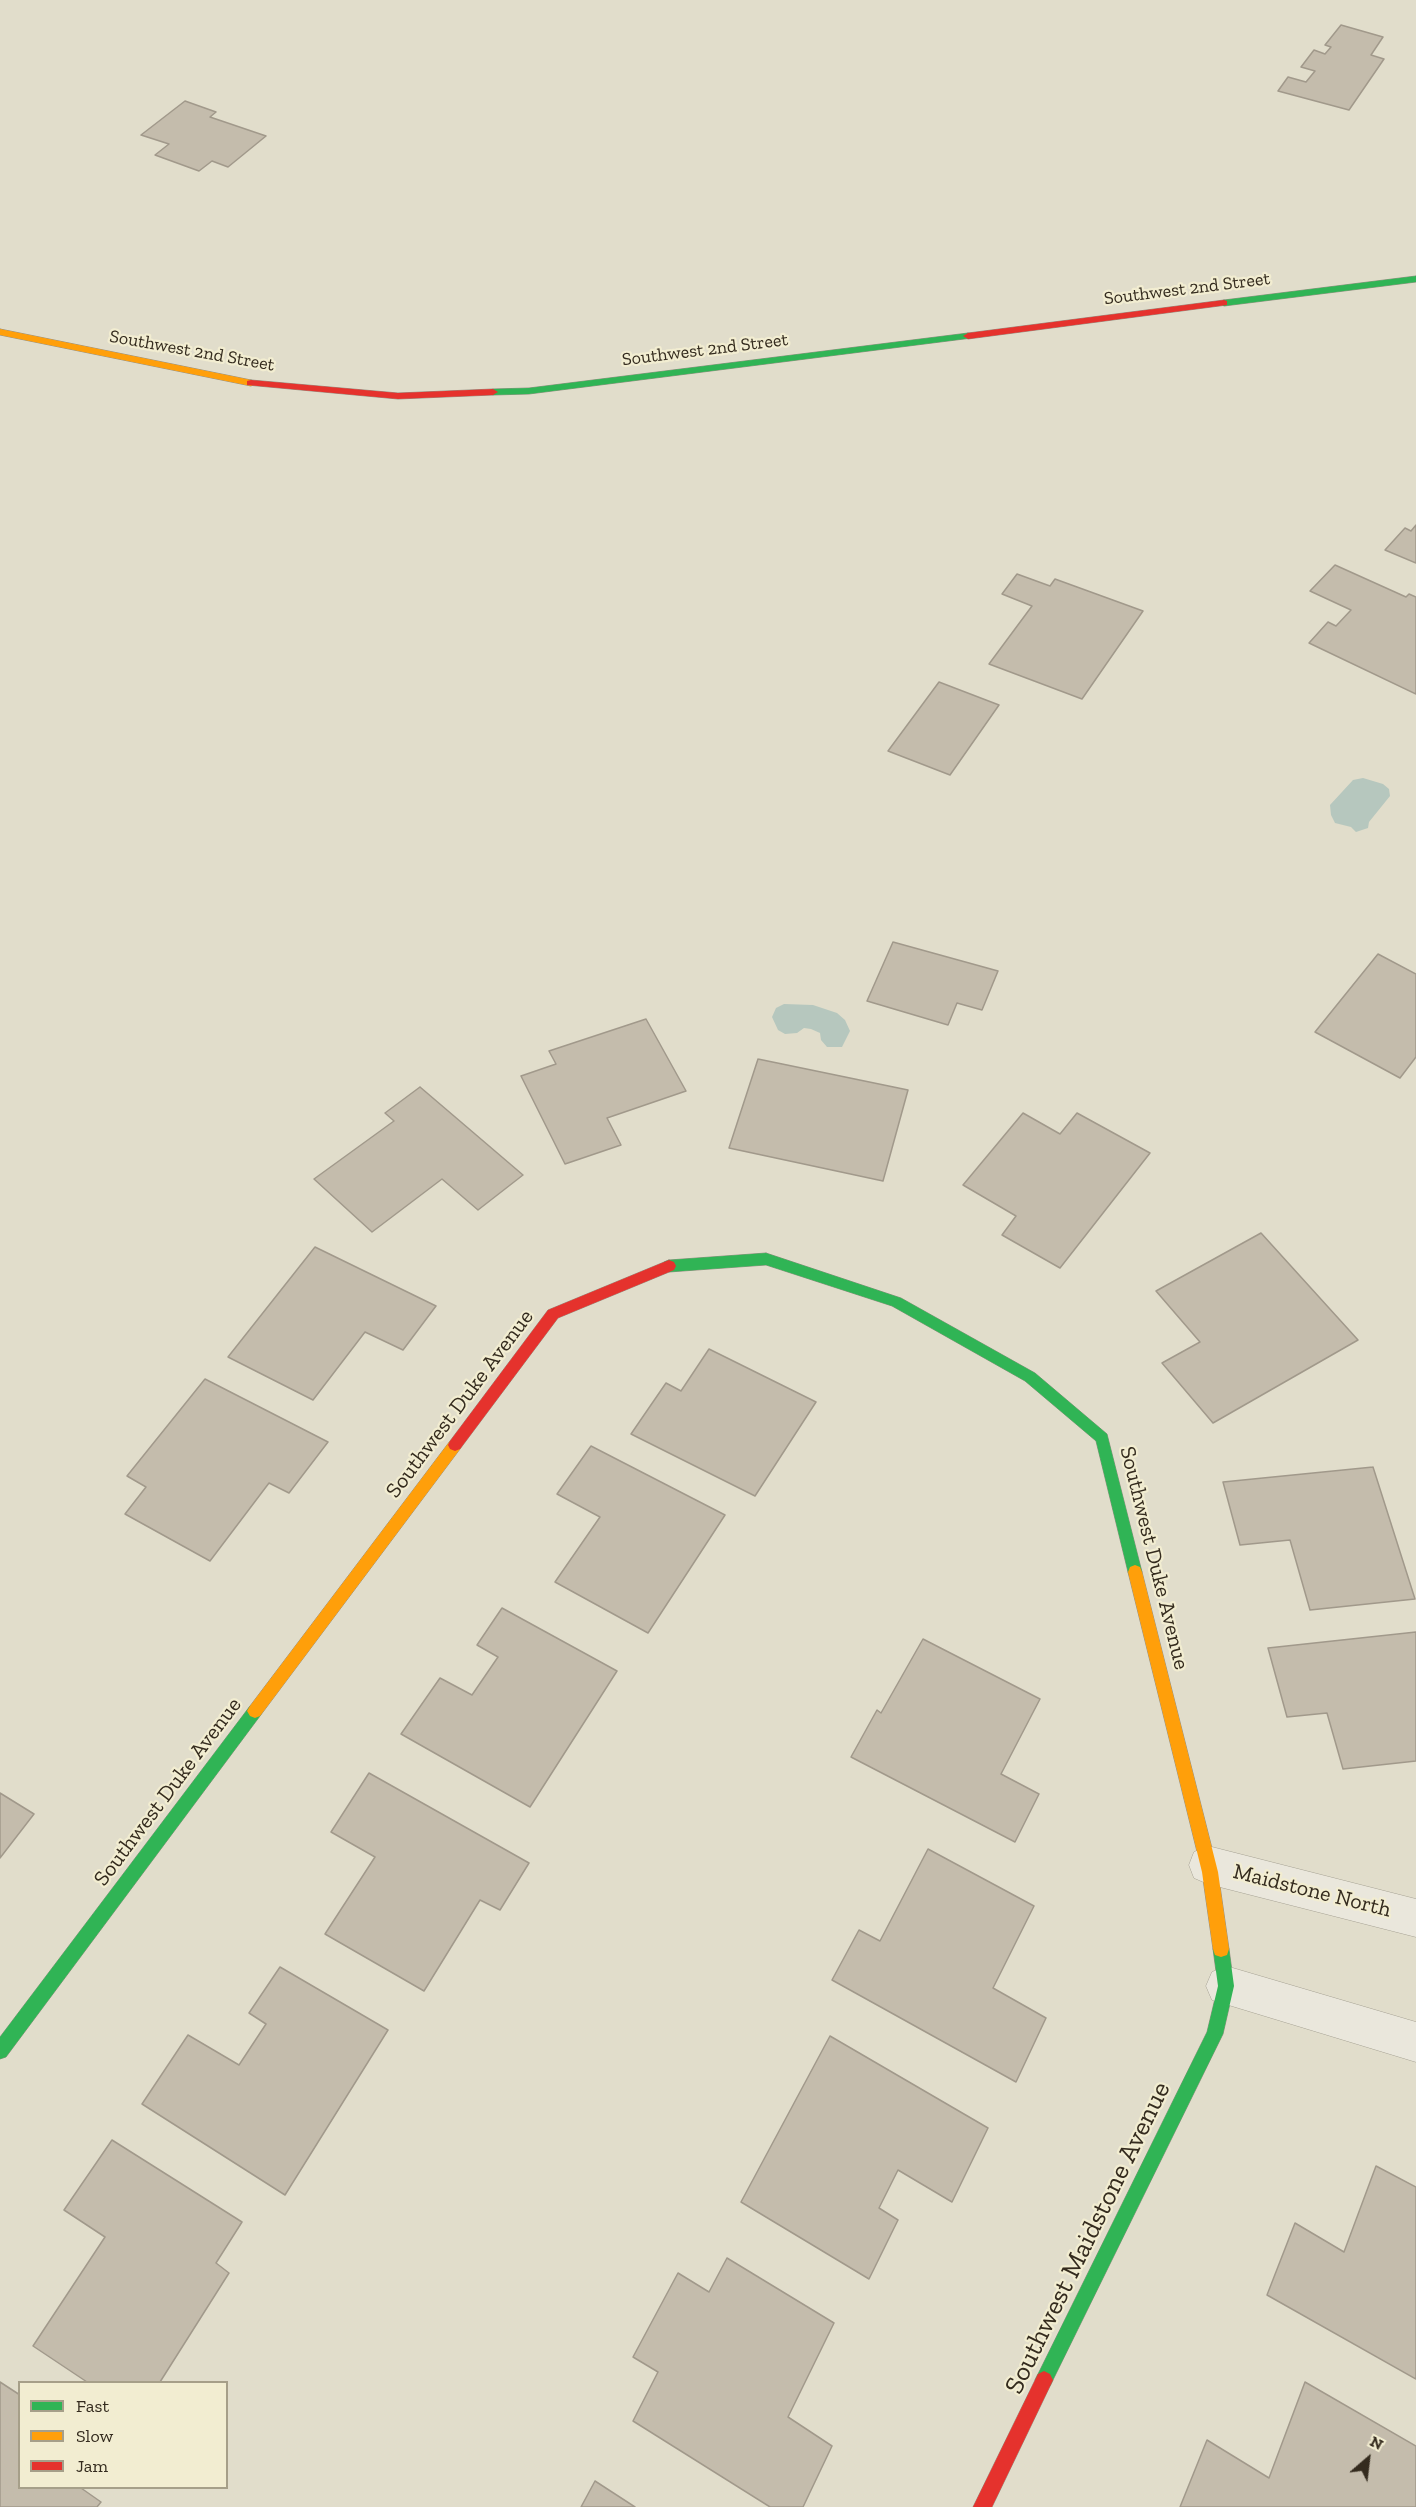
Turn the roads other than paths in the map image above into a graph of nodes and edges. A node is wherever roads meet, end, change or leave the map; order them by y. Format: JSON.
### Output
{"nodes":[{"id":1,"x":1416,"y":279,"type":"edge"},
{"id":2,"x":0,"y":332,"type":"edge"},
{"id":3,"x":1208,"y":1864,"type":"junction"},
{"id":4,"x":1416,"y":1918,"type":"edge"},
{"id":5,"x":1226,"y":1986,"type":"junction"},
{"id":6,"x":1416,"y":2042,"type":"edge"},
{"id":7,"x":0,"y":2051,"type":"edge"},
{"id":8,"x":982,"y":2507,"type":"edge"}],
"edges":[{"from":1,"to":2,"type":"street","name":"Southwest 2nd Street"},
{"from":3,"to":4,"type":"street","name":"Maidstone North"},
{"from":3,"to":5,"type":"street","name":"Southwest Duke Avenue"},
{"from":3,"to":7,"type":"street","name":"Southwest Duke Avenue"},
{"from":5,"to":6,"type":"street"},
{"from":5,"to":8,"type":"street","name":"Southwest Maidstone Avenue"}]}
